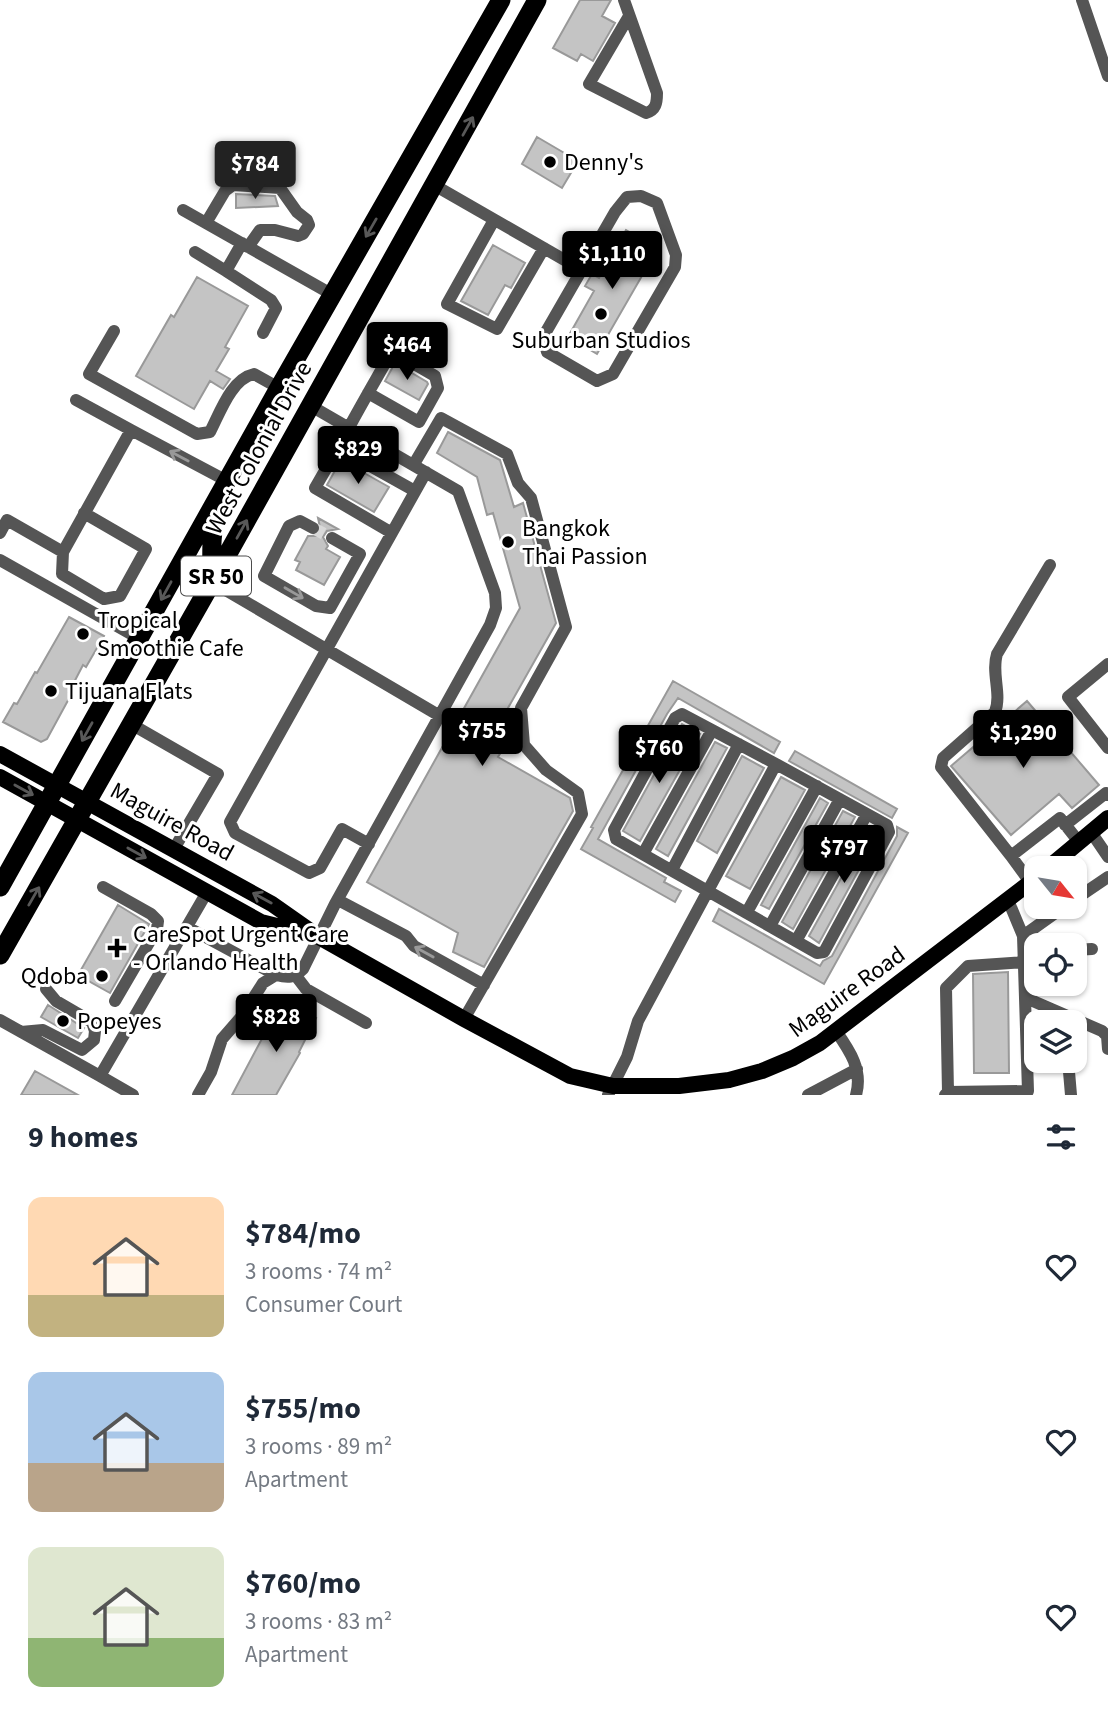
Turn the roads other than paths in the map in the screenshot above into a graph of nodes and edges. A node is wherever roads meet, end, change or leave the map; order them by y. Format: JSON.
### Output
{"nodes":[{"id":1,"x":501,"y":0,"type":"edge"},
{"id":2,"x":537,"y":0,"type":"edge"},
{"id":3,"x":624,"y":0,"type":"edge"},
{"id":4,"x":1082,"y":0,"type":"edge"},
{"id":5,"x":629,"y":16,"type":"junction"},
{"id":6,"x":1108,"y":76,"type":"edge"},
{"id":7,"x":404,"y":169,"type":"junction"},
{"id":8,"x":435,"y":185,"type":"junction"},
{"id":9,"x":183,"y":210,"type":"dead end"},
{"id":10,"x":494,"y":220,"type":"junction"},
{"id":11,"x":206,"y":223,"type":"junction"},
{"id":12,"x":245,"y":245,"type":"junction"},
{"id":13,"x":544,"y":248,"type":"junction"},
{"id":14,"x":195,"y":252,"type":"dead end"},
{"id":15,"x":582,"y":270,"type":"junction"},
{"id":16,"x":226,"y":271,"type":"junction"},
{"id":17,"x":333,"y":295,"type":"junction"},
{"id":18,"x":114,"y":331,"type":"dead end"},
{"id":19,"x":263,"y":333,"type":"dead end"},
{"id":20,"x":279,"y":388,"type":"junction"},
{"id":21,"x":368,"y":393,"type":"junction"},
{"id":22,"x":76,"y":400,"type":"dead end"},
{"id":23,"x":429,"y":404,"type":"junction"},
{"id":24,"x":311,"y":406,"type":"junction"},
{"id":25,"x":442,"y":418,"type":"junction"},
{"id":26,"x":349,"y":427,"type":"junction"},
{"id":27,"x":131,"y":430,"type":"junction"},
{"id":28,"x":338,"y":448,"type":"junction"},
{"id":29,"x":414,"y":464,"type":"junction"},
{"id":30,"x":426,"y":472,"type":"junction"},
{"id":31,"x":227,"y":481,"type":"junction"},
{"id":32,"x":415,"y":491,"type":"junction"},
{"id":33,"x":85,"y":513,"type":"junction"},
{"id":34,"x":313,"y":528,"type":"tunnel mouth"},
{"id":35,"x":0,"y":533,"type":"edge"},
{"id":36,"x":392,"y":533,"type":"junction"},
{"id":37,"x":332,"y":538,"type":"tunnel mouth"},
{"id":38,"x":63,"y":552,"type":"junction"},
{"id":39,"x":0,"y":560,"type":"edge"},
{"id":40,"x":1050,"y":565,"type":"dead end"},
{"id":41,"x":212,"y":583,"type":"junction"},
{"id":42,"x":330,"y":608,"type":"junction"},
{"id":43,"x":344,"y":617,"type":"junction"},
{"id":44,"x":140,"y":639,"type":"junction"},
{"id":45,"x":326,"y":650,"type":"junction"},
{"id":46,"x":1108,"y":664,"type":"edge"},
{"id":47,"x":440,"y":716,"type":"junction"},
{"id":48,"x":131,"y":724,"type":"junction"},
{"id":49,"x":712,"y":730,"type":"junction"},
{"id":50,"x":739,"y":744,"type":"junction"},
{"id":51,"x":1108,"y":748,"type":"edge"},
{"id":52,"x":0,"y":754,"type":"edge"},
{"id":53,"x":776,"y":764,"type":"junction"},
{"id":54,"x":0,"y":777,"type":"edge"},
{"id":55,"x":57,"y":785,"type":"junction"},
{"id":56,"x":817,"y":786,"type":"junction"},
{"id":57,"x":1108,"y":795,"type":"edge"},
{"id":58,"x":840,"y":799,"type":"junction"},
{"id":59,"x":87,"y":802,"type":"junction"},
{"id":60,"x":47,"y":804,"type":"junction"},
{"id":61,"x":867,"y":814,"type":"junction"},
{"id":62,"x":1108,"y":818,"type":"edge"},
{"id":63,"x":77,"y":820,"type":"junction"},
{"id":64,"x":1065,"y":825,"type":"junction"},
{"id":65,"x":1085,"y":837,"type":"junction"},
{"id":66,"x":369,"y":844,"type":"junction"},
{"id":67,"x":174,"y":849,"type":"junction"},
{"id":68,"x":643,"y":854,"type":"junction"},
{"id":69,"x":1010,"y":856,"type":"junction"},
{"id":70,"x":1062,"y":856,"type":"edge"},
{"id":71,"x":1108,"y":858,"type":"edge"},
{"id":72,"x":672,"y":870,"type":"junction"},
{"id":73,"x":1024,"y":871,"type":"edge"},
{"id":74,"x":1108,"y":877,"type":"edge"},
{"id":75,"x":0,"y":887,"type":"edge"},
{"id":76,"x":103,"y":887,"type":"dead end"},
{"id":77,"x":1024,"y":888,"type":"edge"},
{"id":78,"x":707,"y":890,"type":"junction"},
{"id":79,"x":1087,"y":891,"type":"edge"},
{"id":80,"x":207,"y":892,"type":"junction"},
{"id":81,"x":338,"y":900,"type":"junction"},
{"id":82,"x":1009,"y":900,"type":"junction"},
{"id":83,"x":747,"y":912,"type":"junction"},
{"id":84,"x":1047,"y":919,"type":"edge"},
{"id":85,"x":770,"y":926,"type":"junction"},
{"id":86,"x":187,"y":927,"type":"junction"},
{"id":87,"x":1023,"y":936,"type":"junction"},
{"id":88,"x":319,"y":937,"type":"junction"},
{"id":89,"x":1024,"y":940,"type":"edge"},
{"id":90,"x":796,"y":941,"type":"junction"},
{"id":91,"x":1087,"y":949,"type":"edge"},
{"id":92,"x":1092,"y":949,"type":"dead end"},
{"id":93,"x":0,"y":955,"type":"edge"},
{"id":94,"x":1024,"y":956,"type":"edge"},
{"id":95,"x":276,"y":975,"type":"junction"},
{"id":96,"x":296,"y":976,"type":"junction"},
{"id":97,"x":484,"y":985,"type":"junction"},
{"id":98,"x":46,"y":989,"type":"dead end"},
{"id":99,"x":1026,"y":998,"type":"joint"},
{"id":100,"x":115,"y":1001,"type":"dead end"},
{"id":101,"x":1049,"y":1010,"type":"edge"},
{"id":102,"x":0,"y":1020,"type":"edge"},
{"id":103,"x":464,"y":1020,"type":"junction"},
{"id":104,"x":366,"y":1023,"type":"dead end"},
{"id":105,"x":1087,"y":1026,"type":"edge"},
{"id":106,"x":836,"y":1031,"type":"junction"},
{"id":107,"x":21,"y":1032,"type":"junction"},
{"id":108,"x":1108,"y":1049,"type":"edge"},
{"id":109,"x":857,"y":1069,"type":"junction"},
{"id":110,"x":1069,"y":1073,"type":"edge"},
{"id":111,"x":100,"y":1076,"type":"junction"},
{"id":112,"x":610,"y":1091,"type":"edge"},
{"id":113,"x":946,"y":1093,"type":"edge"},
{"id":114,"x":1027,"y":1093,"type":"edge"},
{"id":115,"x":133,"y":1095,"type":"edge"},
{"id":116,"x":198,"y":1095,"type":"edge"},
{"id":117,"x":808,"y":1095,"type":"edge"},
{"id":118,"x":856,"y":1095,"type":"edge"},
{"id":119,"x":1072,"y":1095,"type":"edge"}],
"edges":[{"from":1,"to":7,"type":"highway","name":"West Colonial Drive","number":"SR 50"},
{"from":8,"to":2,"type":"highway","name":"West Colonial Drive","number":"SR 50","one_way":true},
{"from":3,"to":5,"type":"street"},
{"from":4,"to":6,"type":"street"},
{"from":5,"to":5,"type":"street"},
{"from":7,"to":8,"type":"highway"},
{"from":7,"to":17,"type":"highway","name":"West Colonial Drive","number":"SR 50","one_way":true},
{"from":8,"to":10,"type":"street"},
{"from":8,"to":24,"type":"highway","name":"West Colonial Drive","number":"SR 50"},
{"from":9,"to":11,"type":"street"},
{"from":10,"to":13,"type":"street"},
{"from":10,"to":13,"type":"street"},
{"from":11,"to":12,"type":"street"},
{"from":11,"to":12,"type":"street"},
{"from":12,"to":16,"type":"street"},
{"from":12,"to":17,"type":"street"},
{"from":13,"to":15,"type":"street"},
{"from":14,"to":16,"type":"street"},
{"from":15,"to":15,"type":"street"},
{"from":16,"to":19,"type":"street"},
{"from":17,"to":20,"type":"highway","name":"West Colonial Drive","number":"SR 50"},
{"from":18,"to":20,"type":"street"},
{"from":20,"to":31,"type":"highway","name":"West Colonial Drive","number":"SR 50"},
{"from":21,"to":23,"type":"street"},
{"from":21,"to":23,"type":"street"},
{"from":21,"to":26,"type":"street"},
{"from":22,"to":27,"type":"street"},
{"from":23,"to":25,"type":"street"},
{"from":24,"to":26,"type":"street"},
{"from":41,"to":24,"type":"highway","name":"West Colonial Drive","number":"SR 50","one_way":true},
{"from":25,"to":29,"type":"street"},
{"from":25,"to":97,"type":"street"},
{"from":26,"to":28,"type":"street"},
{"from":26,"to":29,"type":"street"},
{"from":31,"to":27,"type":"street","one_way":true},
{"from":27,"to":33,"type":"street"},
{"from":28,"to":32,"type":"street"},
{"from":28,"to":36,"type":"street"},
{"from":29,"to":30,"type":"street"},
{"from":30,"to":32,"type":"street"},
{"from":30,"to":47,"type":"street"},
{"from":31,"to":41,"type":"highway"},
{"from":31,"to":44,"type":"highway","name":"West Colonial Drive","number":"SR 50","one_way":true},
{"from":32,"to":36,"type":"street"},
{"from":33,"to":38,"type":"street"},
{"from":33,"to":38,"type":"street"},
{"from":34,"to":42,"type":"street","one_way":true},
{"from":35,"to":38,"type":"street"},
{"from":36,"to":43,"type":"street"},
{"from":37,"to":42,"type":"street"},
{"from":39,"to":44,"type":"street"},
{"from":40,"to":69,"type":"street"},
{"from":41,"to":45,"type":"street"},
{"from":41,"to":48,"type":"highway","name":"West Colonial Drive","number":"SR 50"},
{"from":42,"to":43,"type":"street"},
{"from":43,"to":45,"type":"street"},
{"from":44,"to":55,"type":"highway","name":"West Colonial Drive","number":"SR 50","one_way":true},
{"from":45,"to":47,"type":"street"},
{"from":45,"to":66,"type":"street"},
{"from":46,"to":51,"type":"street"},
{"from":47,"to":66,"type":"street"},
{"from":48,"to":59,"type":"highway","name":"West Colonial Drive","number":"SR 50"},
{"from":48,"to":67,"type":"street"},
{"from":49,"to":50,"type":"street"},
{"from":49,"to":68,"type":"street"},
{"from":49,"to":68,"type":"street"},
{"from":50,"to":53,"type":"street"},
{"from":50,"to":72,"type":"street"},
{"from":52,"to":55,"type":"main road","name":"Maguire Road"},
{"from":53,"to":56,"type":"street"},
{"from":53,"to":78,"type":"street"},
{"from":54,"to":60,"type":"main road","name":"Maguire Road","one_way":true},
{"from":55,"to":59,"type":"main road","name":"Maguire Road"},
{"from":55,"to":60,"type":"highway","name":"West Colonial Drive","number":"SR 50"},
{"from":56,"to":58,"type":"street"},
{"from":56,"to":83,"type":"street"},
{"from":57,"to":64,"type":"street"},
{"from":58,"to":61,"type":"street"},
{"from":58,"to":85,"type":"street"},
{"from":59,"to":63,"type":"highway","name":"West Colonial Drive","number":"SR 50"},
{"from":59,"to":67,"type":"main road","name":"Maguire Road"},
{"from":60,"to":63,"type":"main road","name":"Maguire Road"},
{"from":60,"to":75,"type":"highway","name":"West Colonial Drive","number":"SR 50"},
{"from":61,"to":90,"type":"street"},
{"from":61,"to":90,"type":"street"},
{"from":62,"to":65,"type":"main road"},
{"from":63,"to":80,"type":"main road","name":"Maguire Road","one_way":true},
{"from":93,"to":63,"type":"highway","name":"West Colonial Drive","number":"SR 50","one_way":true},
{"from":64,"to":65,"type":"street"},
{"from":64,"to":69,"type":"street"},
{"from":65,"to":70,"type":"main road"},
{"from":65,"to":71,"type":"street"},
{"from":66,"to":81,"type":"street"},
{"from":88,"to":67,"type":"main road","name":"Maguire Road","one_way":true},
{"from":68,"to":72,"type":"street"},
{"from":69,"to":73,"type":"street"},
{"from":72,"to":78,"type":"street"},
{"from":74,"to":79,"type":"street"},
{"from":76,"to":100,"type":"street"},
{"from":77,"to":82,"type":"main road","name":"Maguire Road"},
{"from":78,"to":83,"type":"street"},
{"from":78,"to":112,"type":"street"},
{"from":80,"to":86,"type":"street"},
{"from":80,"to":88,"type":"main road","name":"Maguire Road"},
{"from":81,"to":88,"type":"street"},
{"from":97,"to":81,"type":"street","one_way":true},
{"from":82,"to":87,"type":"street"},
{"from":82,"to":106,"type":"main road","name":"Maguire Road"},
{"from":83,"to":85,"type":"street"},
{"from":84,"to":87,"type":"street"},
{"from":85,"to":90,"type":"street"},
{"from":86,"to":95,"type":"street"},
{"from":86,"to":111,"type":"street"},
{"from":87,"to":89,"type":"street"},
{"from":88,"to":96,"type":"street"},
{"from":88,"to":103,"type":"main road","name":"Maguire Road"},
{"from":91,"to":92,"type":"street"},
{"from":94,"to":113,"type":"street"},
{"from":95,"to":96,"type":"street"},
{"from":95,"to":116,"type":"street"},
{"from":96,"to":104,"type":"street"},
{"from":97,"to":103,"type":"street"},
{"from":98,"to":107,"type":"street"},
{"from":99,"to":101,"type":"street"},
{"from":99,"to":114,"type":"street"},
{"from":102,"to":107,"type":"street"},
{"from":103,"to":112,"type":"main road","name":"Maguire Road"},
{"from":105,"to":108,"type":"street"},
{"from":106,"to":109,"type":"street"},
{"from":106,"to":112,"type":"main road","name":"Maguire Road"},
{"from":107,"to":111,"type":"street"},
{"from":109,"to":117,"type":"street"},
{"from":109,"to":118,"type":"street"},
{"from":110,"to":119,"type":"street"},
{"from":111,"to":115,"type":"street"},
{"from":113,"to":114,"type":"street"}]}
